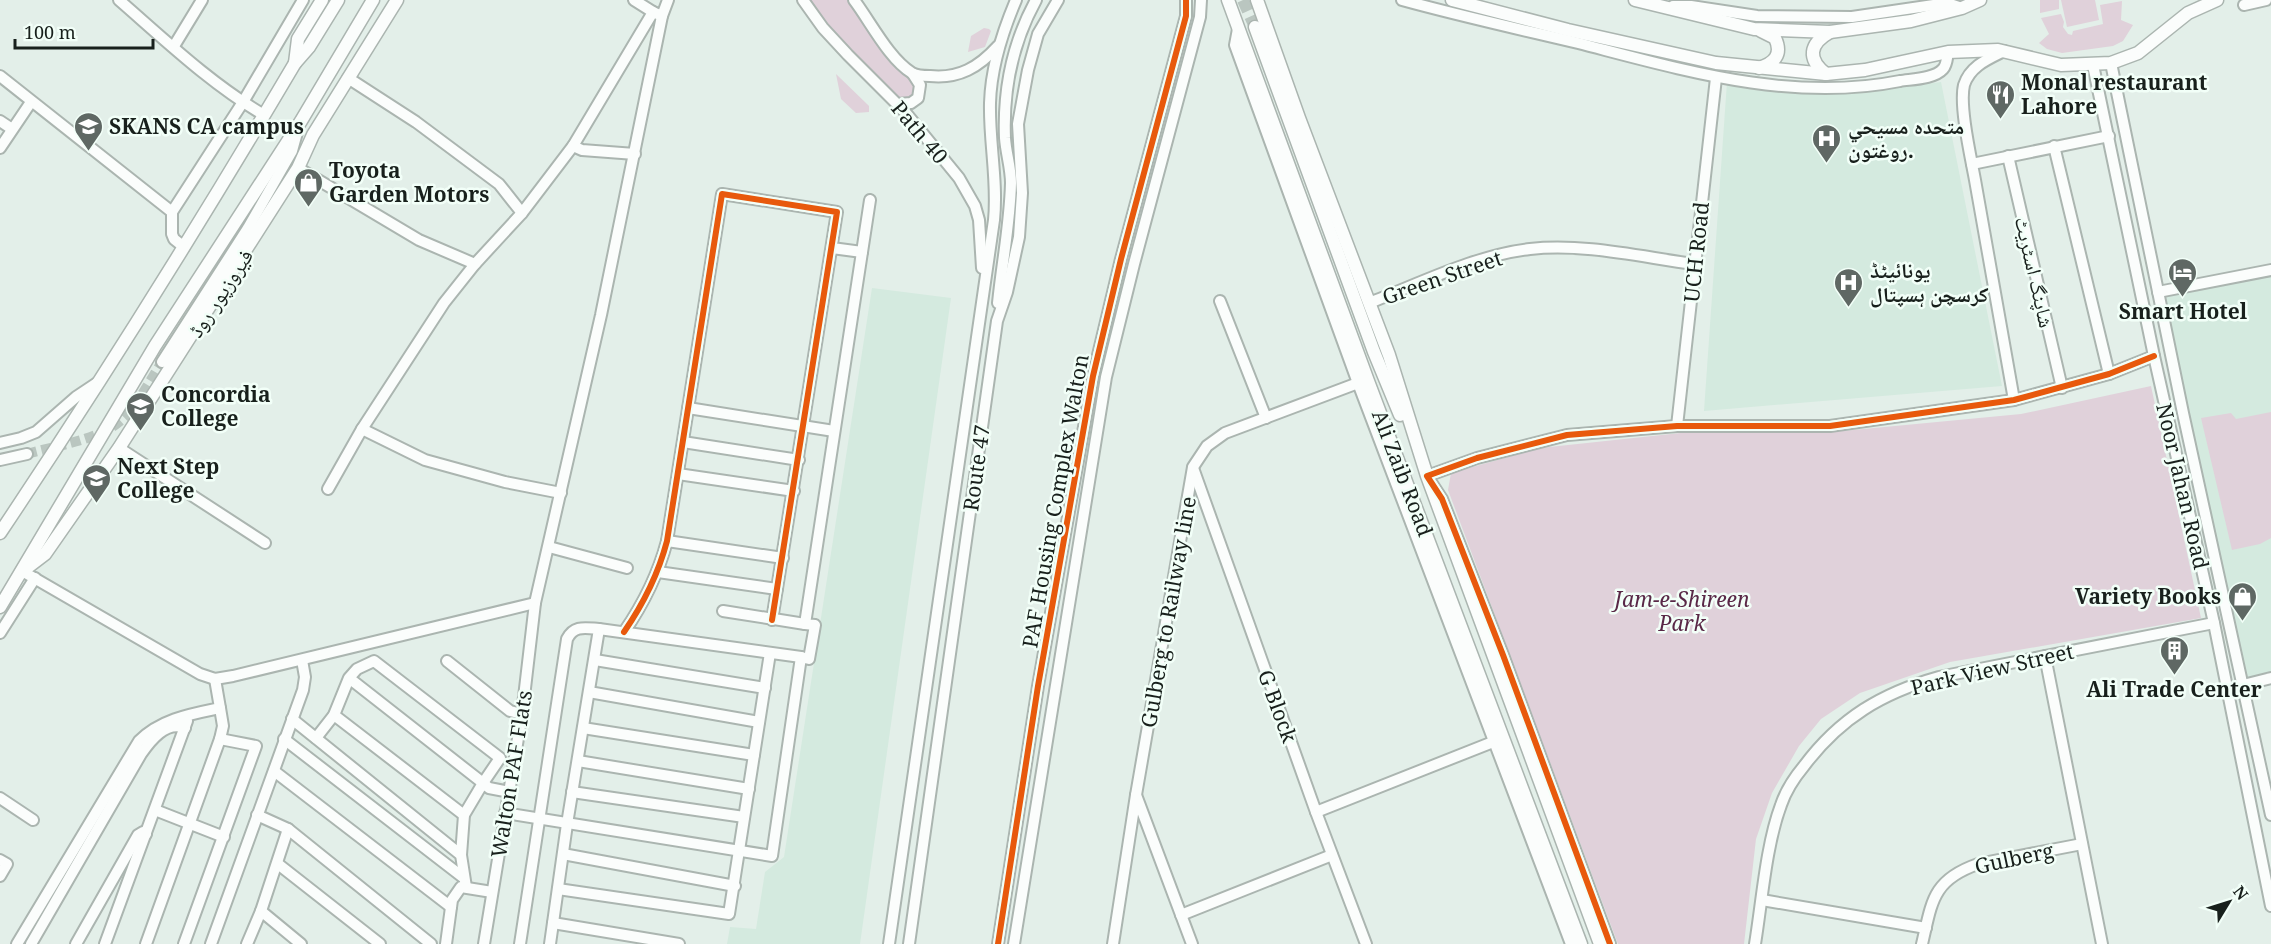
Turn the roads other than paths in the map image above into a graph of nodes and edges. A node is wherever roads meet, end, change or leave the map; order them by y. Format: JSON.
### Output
{"nodes":[{"id":1,"x":119,"y":0,"type":"edge"},
{"id":2,"x":202,"y":0,"type":"edge"},
{"id":3,"x":303,"y":0,"type":"edge"},
{"id":4,"x":322,"y":0,"type":"edge"},
{"id":5,"x":338,"y":0,"type":"edge"},
{"id":6,"x":373,"y":0,"type":"edge"},
{"id":7,"x":397,"y":0,"type":"edge"},
{"id":8,"x":634,"y":0,"type":"edge"},
{"id":9,"x":668,"y":0,"type":"edge"},
{"id":10,"x":803,"y":0,"type":"edge"},
{"id":11,"x":854,"y":0,"type":"edge"},
{"id":12,"x":1016,"y":0,"type":"edge"},
{"id":13,"x":1036,"y":0,"type":"edge"},
{"id":14,"x":1058,"y":0,"type":"edge"},
{"id":15,"x":1186,"y":0,"type":"edge"},
{"id":16,"x":1201,"y":0,"type":"edge"},
{"id":17,"x":1228,"y":0,"type":"edge"},
{"id":18,"x":1257,"y":0,"type":"edge"},
{"id":19,"x":1402,"y":0,"type":"edge"},
{"id":20,"x":1452,"y":0,"type":"edge"},
{"id":21,"x":1635,"y":0,"type":"edge"},
{"id":22,"x":2217,"y":0,"type":"edge"},
{"id":23,"x":2266,"y":0,"type":"edge"},
{"id":24,"x":1977,"y":1,"type":"edge"},
{"id":25,"x":2244,"y":5,"type":"dead end"},
{"id":26,"x":1658,"y":6,"type":"junction"},
{"id":27,"x":1962,"y":8,"type":"junction"},
{"id":28,"x":658,"y":14,"type":"junction"},
{"id":29,"x":1254,"y":27,"type":"tunnel mouth"},
{"id":30,"x":1238,"y":29,"type":"junction"},
{"id":31,"x":1754,"y":29,"type":"junction"},
{"id":32,"x":1830,"y":32,"type":"junction"},
{"id":33,"x":174,"y":46,"type":"junction"},
{"id":34,"x":998,"y":46,"type":"junction"},
{"id":35,"x":2001,"y":51,"type":"junction"},
{"id":36,"x":1948,"y":52,"type":"junction"},
{"id":37,"x":295,"y":63,"type":"junction"},
{"id":38,"x":2111,"y":63,"type":"junction"},
{"id":39,"x":2093,"y":65,"type":"junction"},
{"id":40,"x":1757,"y":69,"type":"junction"},
{"id":41,"x":913,"y":74,"type":"junction"},
{"id":42,"x":1826,"y":74,"type":"junction"},
{"id":43,"x":0,"y":76,"type":"edge"},
{"id":44,"x":348,"y":78,"type":"junction"},
{"id":45,"x":1716,"y":78,"type":"junction"},
{"id":46,"x":31,"y":102,"type":"junction"},
{"id":47,"x":243,"y":102,"type":"junction"},
{"id":48,"x":898,"y":104,"type":"junction"},
{"id":49,"x":264,"y":115,"type":"junction"},
{"id":50,"x":0,"y":121,"type":"edge"},
{"id":51,"x":301,"y":121,"type":"junction"},
{"id":52,"x":12,"y":129,"type":"junction"},
{"id":53,"x":313,"y":135,"type":"junction"},
{"id":54,"x":2109,"y":136,"type":"junction"},
{"id":55,"x":573,"y":146,"type":"junction"},
{"id":56,"x":2054,"y":146,"type":"junction"},
{"id":57,"x":0,"y":148,"type":"edge"},
{"id":58,"x":635,"y":154,"type":"junction"},
{"id":59,"x":2008,"y":156,"type":"junction"},
{"id":60,"x":1972,"y":164,"type":"junction"},
{"id":61,"x":298,"y":168,"type":"junction"},
{"id":62,"x":870,"y":200,"type":"dead end"},
{"id":63,"x":172,"y":212,"type":"junction"},
{"id":64,"x":522,"y":213,"type":"junction"},
{"id":65,"x":248,"y":228,"type":"junction"},
{"id":66,"x":184,"y":247,"type":"junction"},
{"id":67,"x":831,"y":248,"type":"junction"},
{"id":68,"x":862,"y":252,"type":"junction"},
{"id":69,"x":475,"y":264,"type":"junction"},
{"id":70,"x":1694,"y":264,"type":"junction"},
{"id":71,"x":2271,"y":270,"type":"edge"},
{"id":72,"x":983,"y":289,"type":"junction"},
{"id":73,"x":2158,"y":292,"type":"junction"},
{"id":74,"x":1220,"y":301,"type":"dead end"},
{"id":75,"x":1369,"y":303,"type":"junction"},
{"id":76,"x":997,"y":321,"type":"junction"},
{"id":77,"x":2154,"y":356,"type":"junction"},
{"id":78,"x":162,"y":362,"type":"tunnel mouth"},
{"id":79,"x":2109,"y":374,"type":"junction"},
{"id":80,"x":100,"y":381,"type":"junction"},
{"id":81,"x":1358,"y":383,"type":"junction"},
{"id":82,"x":2062,"y":387,"type":"junction"},
{"id":83,"x":2014,"y":400,"type":"junction"},
{"id":84,"x":688,"y":408,"type":"junction"},
{"id":85,"x":1266,"y":418,"type":"junction"},
{"id":86,"x":804,"y":426,"type":"junction"},
{"id":87,"x":1677,"y":426,"type":"junction"},
{"id":88,"x":362,"y":429,"type":"junction"},
{"id":89,"x":834,"y":431,"type":"junction"},
{"id":90,"x":683,"y":442,"type":"junction"},
{"id":91,"x":0,"y":443,"type":"edge"},
{"id":92,"x":119,"y":448,"type":"junction"},
{"id":93,"x":27,"y":454,"type":"tunnel mouth"},
{"id":94,"x":0,"y":460,"type":"edge"},
{"id":95,"x":799,"y":460,"type":"junction"},
{"id":96,"x":1193,"y":467,"type":"junction"},
{"id":97,"x":678,"y":474,"type":"junction"},
{"id":98,"x":1426,"y":477,"type":"junction"},
{"id":99,"x":328,"y":489,"type":"dead end"},
{"id":100,"x":794,"y":491,"type":"junction"},
{"id":101,"x":561,"y":493,"type":"junction"},
{"id":102,"x":0,"y":533,"type":"edge"},
{"id":103,"x":667,"y":541,"type":"junction"},
{"id":104,"x":266,"y":543,"type":"dead end"},
{"id":105,"x":549,"y":546,"type":"junction"},
{"id":106,"x":783,"y":558,"type":"junction"},
{"id":107,"x":627,"y":568,"type":"dead end"},
{"id":108,"x":22,"y":571,"type":"junction"},
{"id":109,"x":658,"y":572,"type":"junction"},
{"id":110,"x":35,"y":578,"type":"junction"},
{"id":111,"x":777,"y":590,"type":"junction"},
{"id":112,"x":535,"y":603,"type":"junction"},
{"id":113,"x":0,"y":607,"type":"edge"},
{"id":114,"x":723,"y":611,"type":"dead end"},
{"id":115,"x":772,"y":620,"type":"junction"},
{"id":116,"x":2214,"y":623,"type":"junction"},
{"id":117,"x":805,"y":624,"type":"junction"},
{"id":118,"x":599,"y":629,"type":"junction"},
{"id":119,"x":624,"y":632,"type":"junction"},
{"id":120,"x":0,"y":633,"type":"edge"},
{"id":121,"x":770,"y":653,"type":"junction"},
{"id":122,"x":2045,"y":656,"type":"junction"},
{"id":123,"x":801,"y":657,"type":"junction"},
{"id":124,"x":303,"y":660,"type":"junction"},
{"id":125,"x":595,"y":660,"type":"junction"},
{"id":126,"x":447,"y":662,"type":"dead end"},
{"id":127,"x":349,"y":678,"type":"junction"},
{"id":128,"x":2271,"y":678,"type":"edge"},
{"id":129,"x":215,"y":679,"type":"junction"},
{"id":130,"x":2243,"y":685,"type":"junction"},
{"id":131,"x":765,"y":688,"type":"junction"},
{"id":132,"x":590,"y":692,"type":"junction"},
{"id":133,"x":219,"y":708,"type":"junction"},
{"id":134,"x":522,"y":714,"type":"junction"},
{"id":135,"x":187,"y":715,"type":"junction"},
{"id":136,"x":334,"y":715,"type":"junction"},
{"id":137,"x":292,"y":719,"type":"junction"},
{"id":138,"x":759,"y":723,"type":"junction"},
{"id":139,"x":185,"y":728,"type":"junction"},
{"id":140,"x":583,"y":728,"type":"junction"},
{"id":141,"x":316,"y":738,"type":"junction"},
{"id":142,"x":220,"y":739,"type":"junction"},
{"id":143,"x":284,"y":739,"type":"junction"},
{"id":144,"x":1493,"y":742,"type":"junction"},
{"id":145,"x":754,"y":755,"type":"junction"},
{"id":146,"x":578,"y":761,"type":"junction"},
{"id":147,"x":274,"y":771,"type":"junction"},
{"id":148,"x":483,"y":783,"type":"junction"},
{"id":149,"x":749,"y":789,"type":"junction"},
{"id":150,"x":510,"y":792,"type":"junction"},
{"id":151,"x":572,"y":792,"type":"junction"},
{"id":152,"x":1136,"y":795,"type":"junction"},
{"id":153,"x":0,"y":798,"type":"edge"},
{"id":154,"x":2270,"y":808,"type":"edge"},
{"id":155,"x":155,"y":810,"type":"junction"},
{"id":156,"x":1316,"y":812,"type":"junction"},
{"id":157,"x":505,"y":813,"type":"junction"},
{"id":158,"x":257,"y":815,"type":"junction"},
{"id":159,"x":464,"y":815,"type":"junction"},
{"id":160,"x":744,"y":817,"type":"junction"},
{"id":161,"x":539,"y":818,"type":"junction"},
{"id":162,"x":33,"y":820,"type":"dead end"},
{"id":163,"x":190,"y":823,"type":"junction"},
{"id":164,"x":567,"y":824,"type":"junction"},
{"id":165,"x":288,"y":829,"type":"junction"},
{"id":166,"x":146,"y":834,"type":"junction"},
{"id":167,"x":224,"y":837,"type":"junction"},
{"id":168,"x":2082,"y":844,"type":"junction"},
{"id":169,"x":739,"y":851,"type":"junction"},
{"id":170,"x":563,"y":854,"type":"junction"},
{"id":171,"x":461,"y":855,"type":"junction"},
{"id":172,"x":1332,"y":855,"type":"junction"},
{"id":173,"x":0,"y":860,"type":"edge"},
{"id":174,"x":278,"y":864,"type":"junction"},
{"id":175,"x":0,"y":876,"type":"edge"},
{"id":176,"x":465,"y":882,"type":"junction"},
{"id":177,"x":735,"y":886,"type":"junction"},
{"id":178,"x":558,"y":889,"type":"junction"},
{"id":179,"x":492,"y":892,"type":"junction"},
{"id":180,"x":1762,"y":900,"type":"junction"},
{"id":181,"x":2271,"y":906,"type":"edge"},
{"id":182,"x":451,"y":907,"type":"junction"},
{"id":183,"x":261,"y":911,"type":"junction"},
{"id":184,"x":1181,"y":915,"type":"junction"},
{"id":185,"x":553,"y":923,"type":"junction"},
{"id":186,"x":1926,"y":928,"type":"junction"},
{"id":187,"x":17,"y":944,"type":"edge"},
{"id":188,"x":31,"y":944,"type":"edge"},
{"id":189,"x":76,"y":944,"type":"edge"},
{"id":190,"x":105,"y":944,"type":"edge"},
{"id":191,"x":146,"y":944,"type":"edge"},
{"id":192,"x":184,"y":944,"type":"edge"},
{"id":193,"x":211,"y":944,"type":"edge"},
{"id":194,"x":247,"y":944,"type":"edge"},
{"id":195,"x":301,"y":944,"type":"edge"},
{"id":196,"x":380,"y":944,"type":"edge"},
{"id":197,"x":431,"y":944,"type":"edge"},
{"id":198,"x":446,"y":944,"type":"edge"},
{"id":199,"x":484,"y":944,"type":"edge"},
{"id":200,"x":520,"y":944,"type":"edge"},
{"id":201,"x":550,"y":944,"type":"edge"},
{"id":202,"x":679,"y":944,"type":"edge"},
{"id":203,"x":889,"y":944,"type":"edge"},
{"id":204,"x":909,"y":944,"type":"edge"},
{"id":205,"x":998,"y":944,"type":"edge"},
{"id":206,"x":1014,"y":944,"type":"edge"},
{"id":207,"x":1113,"y":944,"type":"edge"},
{"id":208,"x":1192,"y":944,"type":"edge"},
{"id":209,"x":1366,"y":944,"type":"edge"},
{"id":210,"x":1570,"y":944,"type":"edge"},
{"id":211,"x":1581,"y":944,"type":"edge"},
{"id":212,"x":1600,"y":944,"type":"edge"},
{"id":213,"x":1610,"y":944,"type":"edge"},
{"id":214,"x":1755,"y":944,"type":"edge"},
{"id":215,"x":1922,"y":944,"type":"edge"},
{"id":216,"x":2102,"y":944,"type":"edge"}],
"edges":[{"from":1,"to":33,"type":"street"},
{"from":2,"to":33,"type":"street"},
{"from":3,"to":47,"type":"street"},
{"from":4,"to":37,"type":"main road"},
{"from":5,"to":37,"type":"main road"},
{"from":6,"to":51,"type":"main road","name":"فیروزپور روڈ"},
{"from":7,"to":44,"type":"main road","name":"فیروزپور روڈ"},
{"from":8,"to":28,"type":"street"},
{"from":9,"to":28,"type":"street"},
{"from":10,"to":48,"type":"street","name":"Path 40"},
{"from":11,"to":41,"type":"street","name":"Path 40"},
{"from":12,"to":34,"type":"street","name":"Route 47"},
{"from":13,"to":76,"type":"street"},
{"from":14,"to":76,"type":"street","name":"Route 47"},
{"from":15,"to":205,"type":"street","name":"PAF Housing Complex Walton"},
{"from":16,"to":206,"type":"street","name":"PAF Housing Complex Walton"},
{"from":17,"to":30,"type":"main road","name":"Ali Zaib Road"},
{"from":18,"to":75,"type":"main road","name":"Ali Zaib Road"},
{"from":19,"to":45,"type":"street"},
{"from":20,"to":40,"type":"main road"},
{"from":21,"to":26,"type":"main road"},
{"from":22,"to":38,"type":"main road"},
{"from":23,"to":25,"type":"street"},
{"from":24,"to":27,"type":"main road"},
{"from":26,"to":27,"type":"street"},
{"from":26,"to":31,"type":"main road"},
{"from":27,"to":32,"type":"main road"},
{"from":28,"to":55,"type":"street"},
{"from":28,"to":58,"type":"street","name":"Walton PAF Flats"},
{"from":29,"to":98,"type":"main road"},
{"from":30,"to":81,"type":"street"},
{"from":30,"to":211,"type":"main road","name":"Ali Zaib Road"},
{"from":31,"to":32,"type":"main road"},
{"from":31,"to":40,"type":"main road"},
{"from":32,"to":42,"type":"main road"},
{"from":33,"to":47,"type":"street"},
{"from":34,"to":41,"type":"street","name":"Path 40"},
{"from":34,"to":72,"type":"street","name":"Route 47"},
{"from":35,"to":36,"type":"main road"},
{"from":35,"to":39,"type":"main road"},
{"from":35,"to":60,"type":"street"},
{"from":36,"to":42,"type":"main road"},
{"from":36,"to":45,"type":"street"},
{"from":37,"to":49,"type":"main road"},
{"from":38,"to":39,"type":"main road"},
{"from":38,"to":73,"type":"street","name":"Noor Jahan Road"},
{"from":39,"to":54,"type":"street","name":"Noor Jahan Road"},
{"from":40,"to":42,"type":"main road"},
{"from":41,"to":48,"type":"street"},
{"from":43,"to":46,"type":"street"},
{"from":44,"to":53,"type":"main road","name":"فیروزپور روڈ"},
{"from":44,"to":64,"type":"street"},
{"from":45,"to":70,"type":"street","name":"UCH Road"},
{"from":46,"to":52,"type":"street"},
{"from":46,"to":63,"type":"street"},
{"from":47,"to":49,"type":"street"},
{"from":47,"to":63,"type":"street"},
{"from":48,"to":72,"type":"street","name":"Path 40"},
{"from":49,"to":66,"type":"main road"},
{"from":50,"to":52,"type":"street"},
{"from":51,"to":65,"type":"street"},
{"from":51,"to":108,"type":"main road","name":"فیروزپور روڈ"},
{"from":52,"to":57,"type":"street"},
{"from":53,"to":61,"type":"main road","name":"فیروزپور روڈ"},
{"from":53,"to":65,"type":"street"},
{"from":54,"to":56,"type":"street"},
{"from":54,"to":77,"type":"street","name":"Noor Jahan Road"},
{"from":55,"to":58,"type":"street"},
{"from":55,"to":64,"type":"street"},
{"from":56,"to":59,"type":"street"},
{"from":56,"to":79,"type":"street"},
{"from":58,"to":101,"type":"street","name":"Walton PAF Flats"},
{"from":59,"to":60,"type":"street"},
{"from":59,"to":82,"type":"street","name":"شاپنگ اسٹریٹ"},
{"from":60,"to":83,"type":"street"},
{"from":61,"to":69,"type":"street"},
{"from":61,"to":92,"type":"main road","name":"فیروزپور روڈ"},
{"from":62,"to":68,"type":"street"},
{"from":63,"to":66,"type":"street"},
{"from":64,"to":69,"type":"street"},
{"from":65,"to":78,"type":"street"},
{"from":66,"to":80,"type":"main road"},
{"from":67,"to":68,"type":"street"},
{"from":67,"to":84,"type":"street"},
{"from":67,"to":86,"type":"street"},
{"from":68,"to":89,"type":"street"},
{"from":69,"to":88,"type":"street"},
{"from":70,"to":75,"type":"street","name":"Green Street"},
{"from":70,"to":87,"type":"street","name":"UCH Road"},
{"from":71,"to":73,"type":"street"},
{"from":72,"to":203,"type":"street","name":"Route 47"},
{"from":73,"to":130,"type":"street","name":"Noor Jahan Road"},
{"from":74,"to":85,"type":"street"},
{"from":75,"to":98,"type":"main road","name":"Ali Zaib Road"},
{"from":76,"to":204,"type":"street","name":"Route 47"},
{"from":77,"to":79,"type":"street"},
{"from":77,"to":116,"type":"street","name":"Noor Jahan Road"},
{"from":79,"to":82,"type":"street"},
{"from":80,"to":91,"type":"street"},
{"from":80,"to":102,"type":"main road"},
{"from":81,"to":85,"type":"street","name":"Gulberg to Railway line"},
{"from":81,"to":144,"type":"street"},
{"from":82,"to":83,"type":"street"},
{"from":83,"to":87,"type":"street"},
{"from":84,"to":86,"type":"street"},
{"from":84,"to":90,"type":"street"},
{"from":85,"to":96,"type":"street","name":"Gulberg to Railway line"},
{"from":86,"to":89,"type":"street"},
{"from":86,"to":95,"type":"street"},
{"from":87,"to":98,"type":"street"},
{"from":88,"to":99,"type":"street"},
{"from":88,"to":101,"type":"street"},
{"from":89,"to":117,"type":"street"},
{"from":90,"to":95,"type":"street"},
{"from":90,"to":97,"type":"street"},
{"from":92,"to":104,"type":"street"},
{"from":92,"to":108,"type":"main road","name":"فیروزپور روڈ"},
{"from":93,"to":94,"type":"street"},
{"from":95,"to":100,"type":"street"},
{"from":96,"to":152,"type":"street","name":"Gulberg to Railway line"},
{"from":96,"to":156,"type":"street","name":"G Block"},
{"from":97,"to":100,"type":"street"},
{"from":97,"to":103,"type":"street"},
{"from":98,"to":212,"type":"main road","name":"Ali Zaib Road"},
{"from":98,"to":213,"type":"street"},
{"from":100,"to":106,"type":"street"},
{"from":101,"to":105,"type":"street","name":"Walton PAF Flats"},
{"from":103,"to":106,"type":"street"},
{"from":103,"to":109,"type":"street"},
{"from":105,"to":107,"type":"street"},
{"from":105,"to":112,"type":"street","name":"Walton PAF Flats"},
{"from":106,"to":111,"type":"street"},
{"from":108,"to":110,"type":"street"},
{"from":108,"to":113,"type":"main road","name":"فیروزپور روڈ"},
{"from":109,"to":111,"type":"street"},
{"from":109,"to":119,"type":"street"},
{"from":110,"to":120,"type":"street"},
{"from":110,"to":129,"type":"street"},
{"from":111,"to":115,"type":"street"},
{"from":112,"to":124,"type":"street"},
{"from":112,"to":134,"type":"street","name":"Walton PAF Flats"},
{"from":114,"to":115,"type":"street"},
{"from":115,"to":117,"type":"street"},
{"from":116,"to":122,"type":"street","name":"Park View Street"},
{"from":116,"to":181,"type":"street","name":"Noor Jahan Road"},
{"from":117,"to":123,"type":"street"},
{"from":118,"to":119,"type":"street"},
{"from":118,"to":125,"type":"street"},
{"from":118,"to":161,"type":"street"},
{"from":119,"to":121,"type":"street"},
{"from":121,"to":123,"type":"street"},
{"from":121,"to":131,"type":"street"},
{"from":122,"to":168,"type":"street"},
{"from":122,"to":180,"type":"street","name":"Park View Street"},
{"from":123,"to":169,"type":"street"},
{"from":124,"to":129,"type":"street"},
{"from":124,"to":137,"type":"street"},
{"from":125,"to":131,"type":"street"},
{"from":125,"to":132,"type":"street"},
{"from":126,"to":134,"type":"street"},
{"from":127,"to":136,"type":"street"},
{"from":127,"to":148,"type":"street"},
{"from":127,"to":148,"type":"street"},
{"from":128,"to":130,"type":"street"},
{"from":129,"to":133,"type":"street"},
{"from":130,"to":154,"type":"street","name":"Noor Jahan Road"},
{"from":131,"to":138,"type":"street"},
{"from":132,"to":138,"type":"street"},
{"from":132,"to":140,"type":"street"},
{"from":133,"to":135,"type":"street"},
{"from":133,"to":142,"type":"street"},
{"from":134,"to":150,"type":"street","name":"Walton PAF Flats"},
{"from":135,"to":139,"type":"street"},
{"from":135,"to":187,"type":"street"},
{"from":136,"to":141,"type":"street"},
{"from":136,"to":159,"type":"street"},
{"from":137,"to":141,"type":"street"},
{"from":137,"to":143,"type":"street"},
{"from":138,"to":145,"type":"street"},
{"from":139,"to":155,"type":"street"},
{"from":139,"to":188,"type":"street"},
{"from":140,"to":145,"type":"street"},
{"from":140,"to":146,"type":"street"},
{"from":141,"to":171,"type":"street"},
{"from":142,"to":163,"type":"street"},
{"from":142,"to":167,"type":"street"},
{"from":143,"to":147,"type":"street"},
{"from":143,"to":176,"type":"street"},
{"from":144,"to":156,"type":"street"},
{"from":144,"to":210,"type":"street"},
{"from":145,"to":149,"type":"street"},
{"from":146,"to":149,"type":"street"},
{"from":146,"to":151,"type":"street"},
{"from":147,"to":158,"type":"street"},
{"from":147,"to":182,"type":"street"},
{"from":148,"to":150,"type":"street"},
{"from":148,"to":159,"type":"street"},
{"from":149,"to":160,"type":"street"},
{"from":150,"to":157,"type":"street","name":"Walton PAF Flats"},
{"from":151,"to":160,"type":"street"},
{"from":151,"to":164,"type":"street"},
{"from":152,"to":184,"type":"street"},
{"from":152,"to":207,"type":"street","name":"Gulberg to Railway line"},
{"from":153,"to":162,"type":"street"},
{"from":155,"to":163,"type":"street"},
{"from":155,"to":166,"type":"street"},
{"from":156,"to":172,"type":"street","name":"G Block"},
{"from":157,"to":161,"type":"street"},
{"from":157,"to":179,"type":"street","name":"Walton PAF Flats"},
{"from":158,"to":165,"type":"street"},
{"from":158,"to":193,"type":"street"},
{"from":159,"to":171,"type":"street"},
{"from":160,"to":169,"type":"street"},
{"from":161,"to":164,"type":"street"},
{"from":161,"to":200,"type":"street"},
{"from":163,"to":167,"type":"street"},
{"from":163,"to":191,"type":"street"},
{"from":164,"to":169,"type":"street"},
{"from":164,"to":170,"type":"street"},
{"from":165,"to":174,"type":"street"},
{"from":165,"to":197,"type":"street"},
{"from":166,"to":189,"type":"street"},
{"from":166,"to":190,"type":"street"},
{"from":167,"to":192,"type":"street"},
{"from":168,"to":186,"type":"street","name":"Gulberg"},
{"from":168,"to":216,"type":"street"},
{"from":169,"to":177,"type":"street"},
{"from":170,"to":177,"type":"street"},
{"from":170,"to":178,"type":"street"},
{"from":171,"to":176,"type":"street"},
{"from":172,"to":184,"type":"street"},
{"from":172,"to":209,"type":"street","name":"G Block"},
{"from":173,"to":175,"type":"street"},
{"from":174,"to":183,"type":"street"},
{"from":174,"to":196,"type":"street"},
{"from":176,"to":179,"type":"street"},
{"from":176,"to":182,"type":"street"},
{"from":177,"to":178,"type":"street"},
{"from":178,"to":185,"type":"street"},
{"from":179,"to":199,"type":"street","name":"Walton PAF Flats"},
{"from":180,"to":186,"type":"street"},
{"from":180,"to":214,"type":"street","name":"Park View Street"},
{"from":182,"to":198,"type":"street"},
{"from":183,"to":194,"type":"street"},
{"from":183,"to":195,"type":"street"},
{"from":184,"to":208,"type":"street"},
{"from":185,"to":201,"type":"street"},
{"from":185,"to":202,"type":"street"},
{"from":186,"to":215,"type":"street","name":"Gulberg"}]}
